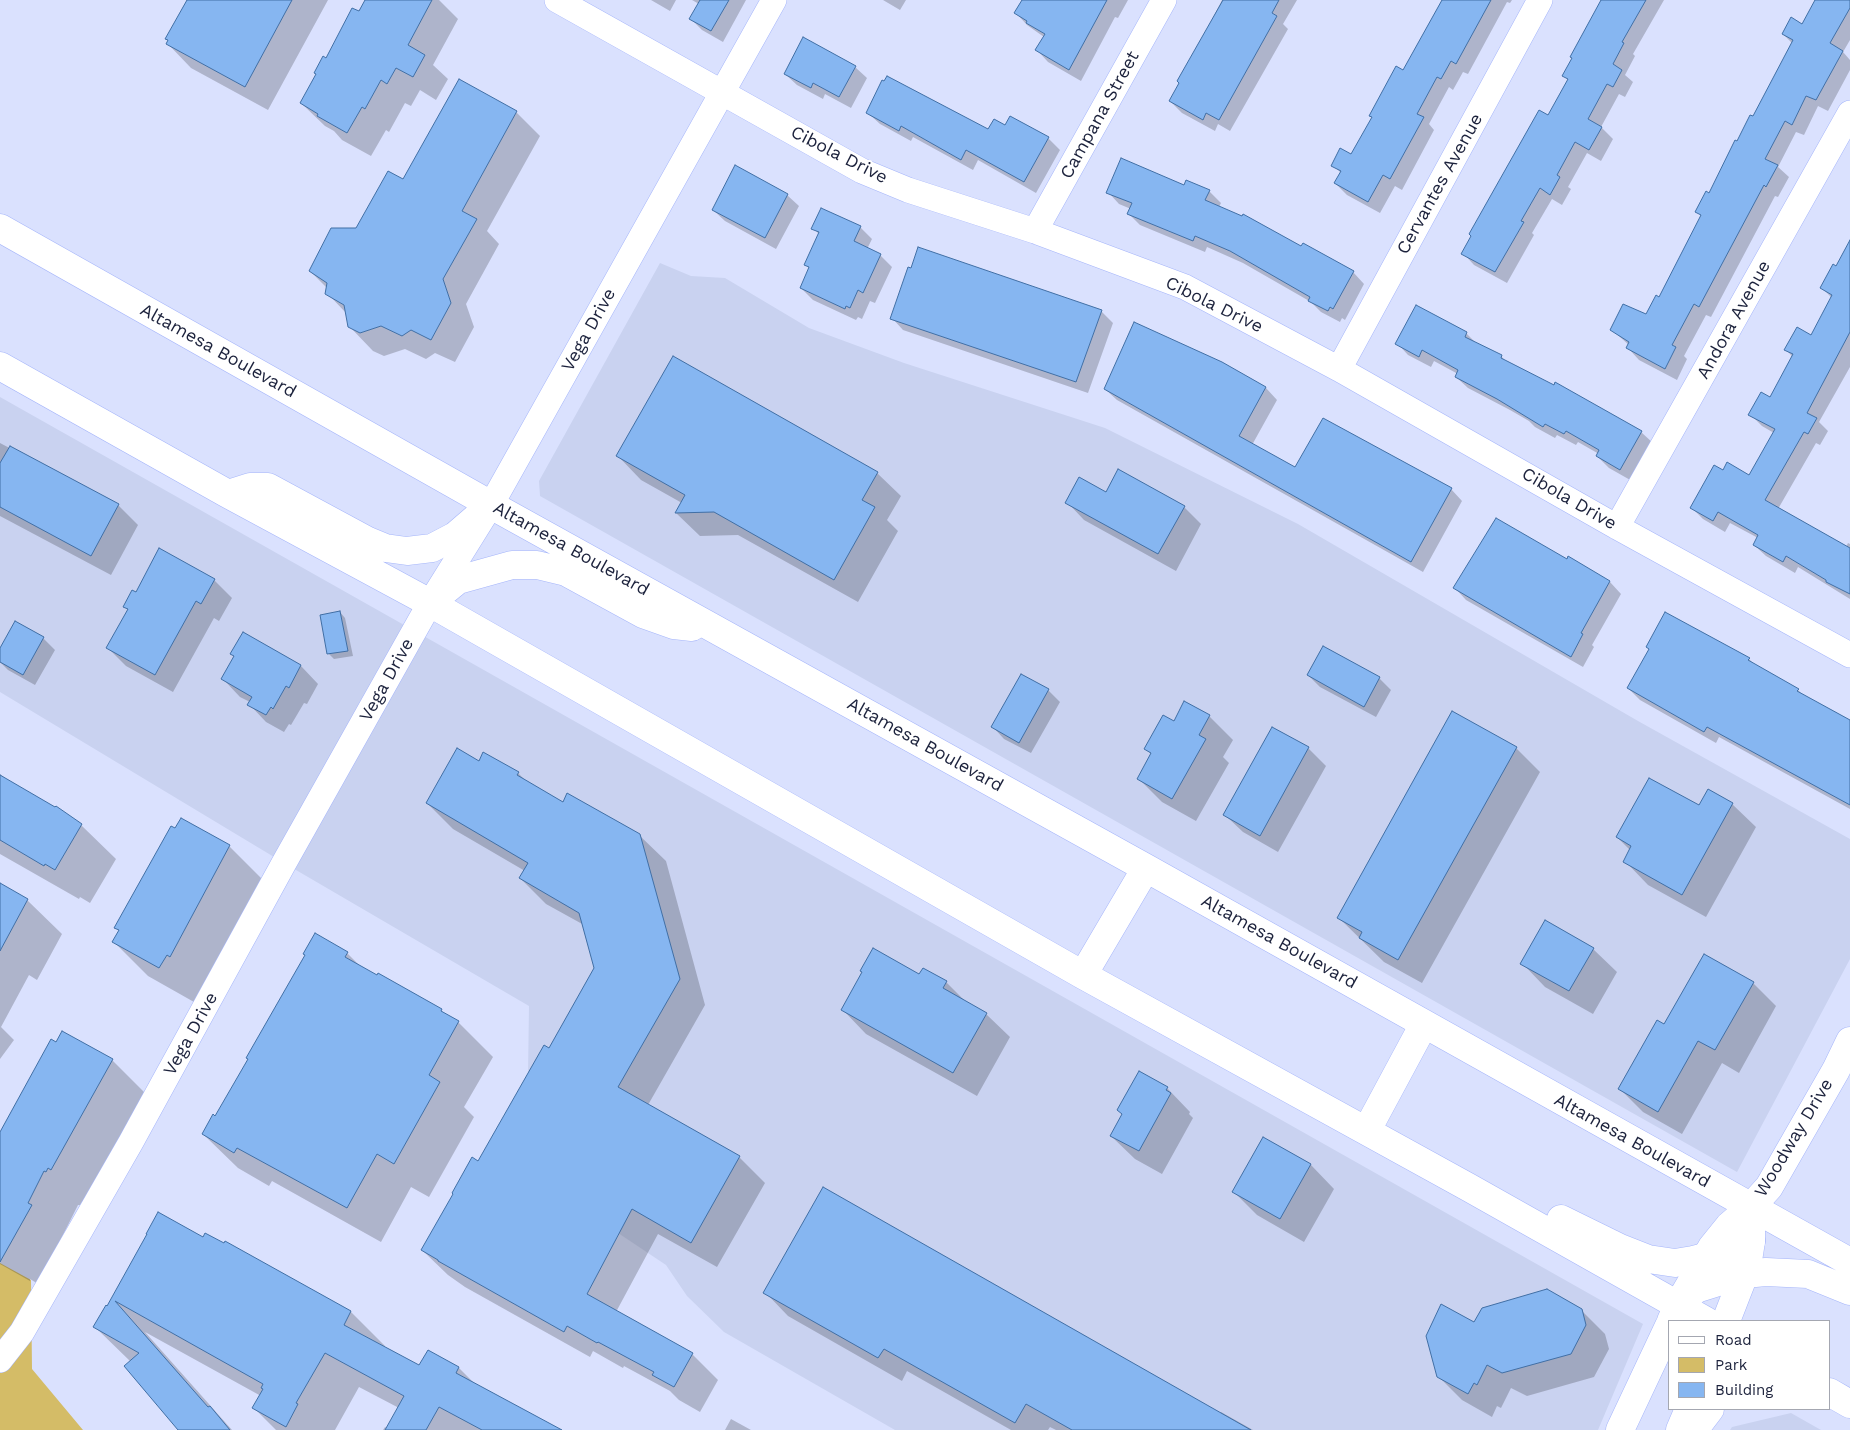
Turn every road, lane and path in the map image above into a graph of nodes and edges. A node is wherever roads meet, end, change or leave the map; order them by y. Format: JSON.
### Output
{"nodes":[{"id":1,"x":557,"y":0,"type":"edge"},
{"id":2,"x":774,"y":0,"type":"edge"},
{"id":3,"x":1164,"y":0,"type":"edge"},
{"id":4,"x":1540,"y":0,"type":"edge"},
{"id":5,"x":722,"y":93,"type":"junction"},
{"id":6,"x":1850,"y":113,"type":"edge"},
{"id":7,"x":0,"y":228,"type":"edge"},
{"id":8,"x":1035,"y":231,"type":"junction"},
{"id":9,"x":0,"y":366,"type":"edge"},
{"id":10,"x":1339,"y":369,"type":"junction"},
{"id":11,"x":228,"y":494,"type":"junction"},
{"id":12,"x":491,"y":505,"type":"junction"},
{"id":13,"x":1617,"y":527,"type":"junction"},
{"id":14,"x":430,"y":603,"type":"junction"},
{"id":15,"x":718,"y":631,"type":"junction"},
{"id":16,"x":1850,"y":656,"type":"edge"},
{"id":17,"x":1146,"y":868,"type":"junction"},
{"id":18,"x":1083,"y":975,"type":"junction"},
{"id":19,"x":1424,"y":1024,"type":"junction"},
{"id":20,"x":1850,"y":1041,"type":"edge"},
{"id":21,"x":1367,"y":1130,"type":"junction"},
{"id":22,"x":1468,"y":1187,"type":"junction"},
{"id":23,"x":1750,"y":1208,"type":"junction"},
{"id":24,"x":1751,"y":1241,"type":"junction"},
{"id":25,"x":1706,"y":1257,"type":"junction"},
{"id":26,"x":1850,"y":1262,"type":"edge"},
{"id":27,"x":1744,"y":1274,"type":"junction"},
{"id":28,"x":1850,"y":1291,"type":"edge"},
{"id":29,"x":1673,"y":1318,"type":"edge"},
{"id":30,"x":1695,"y":1320,"type":"edge"},
{"id":31,"x":1726,"y":1320,"type":"edge"},
{"id":32,"x":1668,"y":1329,"type":"edge"},
{"id":33,"x":0,"y":1360,"type":"edge"},
{"id":34,"x":1830,"y":1393,"type":"edge"},
{"id":35,"x":1850,"y":1404,"type":"edge"},
{"id":36,"x":1689,"y":1410,"type":"edge"},
{"id":37,"x":1709,"y":1410,"type":"edge"},
{"id":38,"x":1620,"y":1430,"type":"edge"},
{"id":39,"x":1680,"y":1430,"type":"edge"},
{"id":40,"x":1694,"y":1430,"type":"edge"}],
"edges":[{"from":1,"to":5,"type":"street","name":"Cibola Drive"},
{"from":2,"to":5,"type":"street","name":"Vega Drive"},
{"from":3,"to":8,"type":"street","name":"Campana Street"},
{"from":4,"to":10,"type":"street","name":"Cervantes Avenue"},
{"from":5,"to":8,"type":"street","name":"Cibola Drive"},
{"from":5,"to":12,"type":"street","name":"Vega Drive"},
{"from":6,"to":13,"type":"street","name":"Andora Avenue"},
{"from":7,"to":12,"type":"main road","name":"Altamesa Boulevard"},
{"from":8,"to":10,"type":"street","name":"Cibola Drive"},
{"from":9,"to":11,"type":"main road"},
{"from":10,"to":13,"type":"street","name":"Cibola Drive"},
{"from":11,"to":12,"type":"main road"},
{"from":11,"to":14,"type":"main road"},
{"from":12,"to":14,"type":"street","name":"Vega Drive"},
{"from":12,"to":15,"type":"main road","name":"Altamesa Boulevard"},
{"from":13,"to":16,"type":"street","name":"Cibola Drive"},
{"from":14,"to":15,"type":"main road"},
{"from":14,"to":18,"type":"main road"},
{"from":14,"to":33,"type":"street","name":"Vega Drive"},
{"from":15,"to":17,"type":"main road","name":"Altamesa Boulevard"},
{"from":17,"to":18,"type":"main road"},
{"from":17,"to":19,"type":"main road","name":"Altamesa Boulevard"},
{"from":18,"to":21,"type":"main road"},
{"from":19,"to":21,"type":"main road"},
{"from":19,"to":23,"type":"main road","name":"Altamesa Boulevard"},
{"from":20,"to":23,"type":"main road","name":"Woodway Drive"},
{"from":21,"to":22,"type":"main road"},
{"from":22,"to":25,"type":"main road"},
{"from":22,"to":29,"type":"main road"},
{"from":23,"to":24,"type":"main road","name":"Woodway Drive"},
{"from":23,"to":25,"type":"main road","name":"Woodway Drive"},
{"from":23,"to":26,"type":"main road","name":"Altamesa Boulevard"},
{"from":24,"to":25,"type":"main road"},
{"from":24,"to":27,"type":"main road","name":"Woodway Drive"},
{"from":25,"to":29,"type":"main road","name":"Woodway Drive"},
{"from":27,"to":28,"type":"main road"},
{"from":27,"to":29,"type":"main road"},
{"from":27,"to":31,"type":"main road","name":"Woodway Drive"},
{"from":29,"to":30,"type":"main road"},
{"from":32,"to":38,"type":"main road","name":"Woodway Drive"},
{"from":34,"to":35,"type":"main road"},
{"from":36,"to":39,"type":"main road"},
{"from":37,"to":40,"type":"main road"}]}
